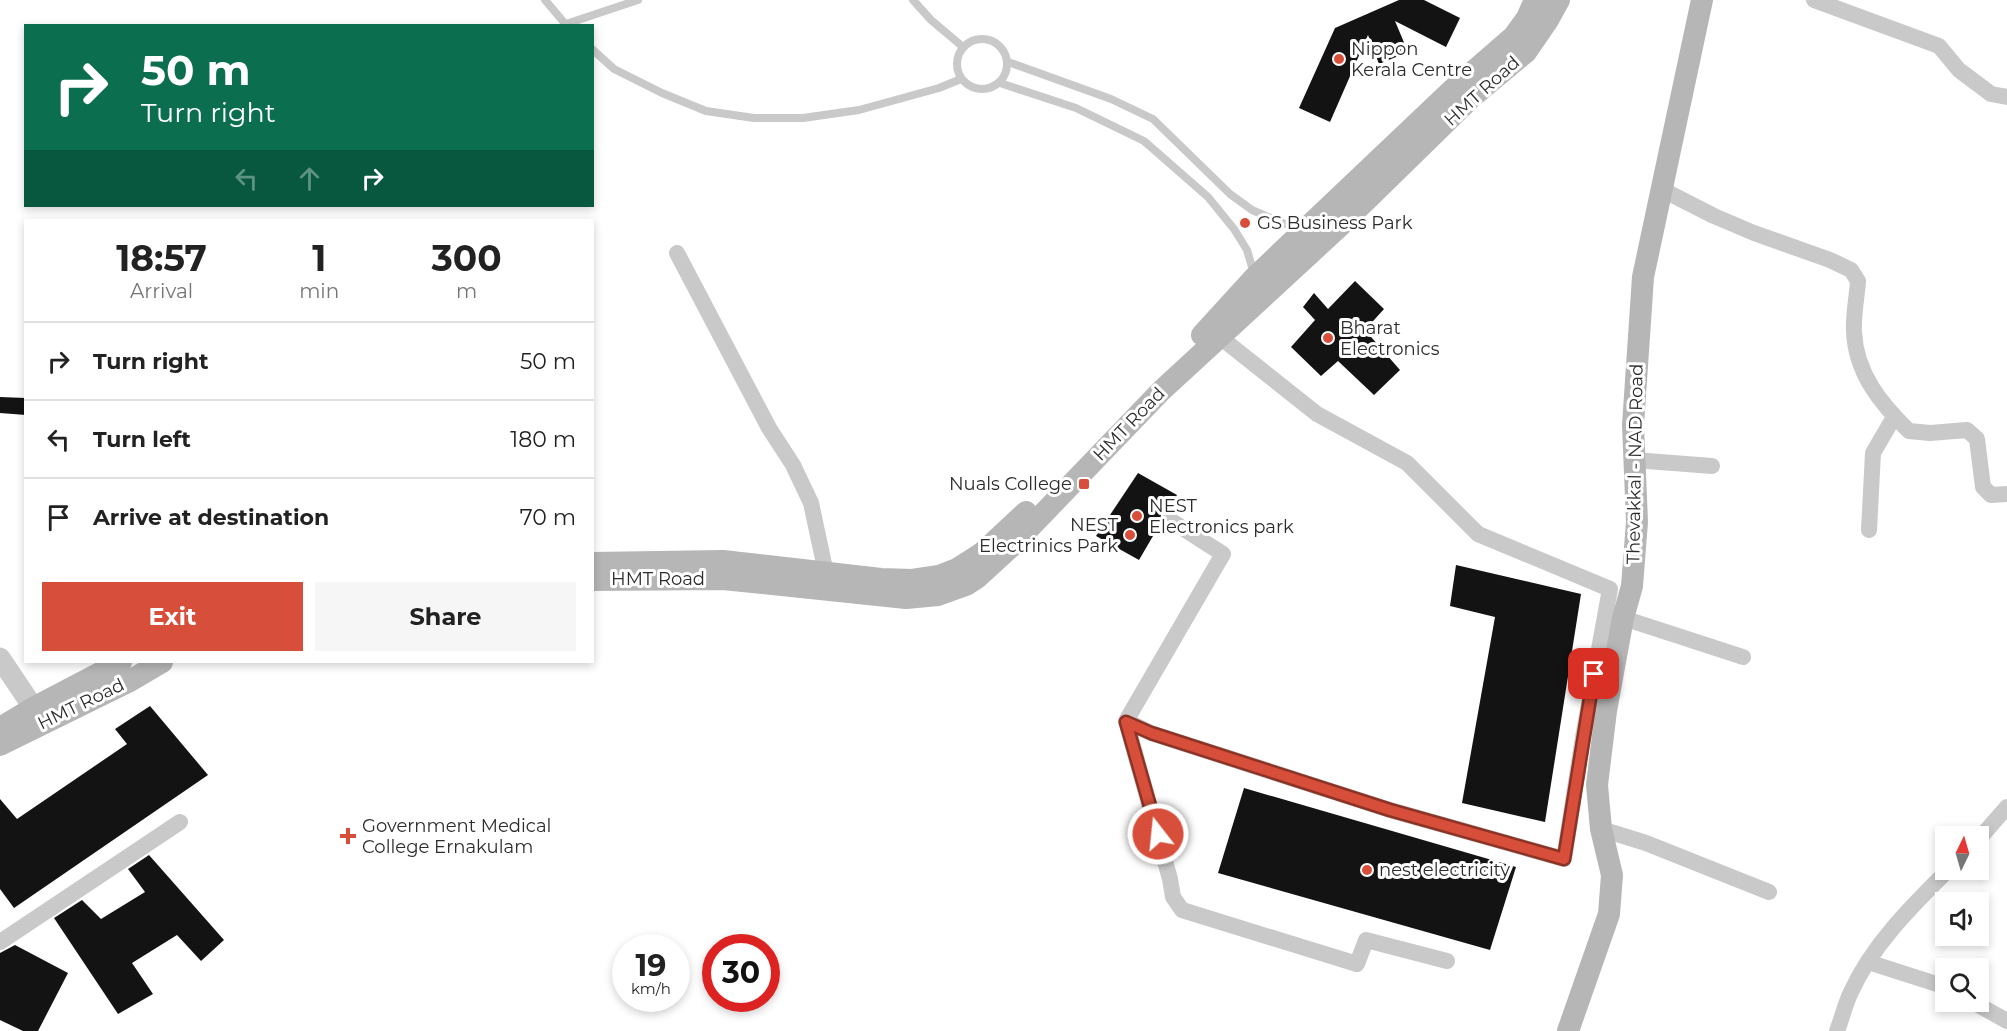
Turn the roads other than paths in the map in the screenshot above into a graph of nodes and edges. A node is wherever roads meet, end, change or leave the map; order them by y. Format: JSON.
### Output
{"nodes":[{"id":1,"x":545,"y":0,"type":"edge"},
{"id":2,"x":638,"y":0,"type":"edge"},
{"id":3,"x":914,"y":0,"type":"edge"},
{"id":4,"x":1535,"y":0,"type":"edge"},
{"id":5,"x":1558,"y":0,"type":"edge"},
{"id":6,"x":1702,"y":0,"type":"edge"},
{"id":7,"x":1814,"y":0,"type":"edge"},
{"id":8,"x":566,"y":24,"type":"edge"},
{"id":9,"x":570,"y":24,"type":"edge"},
{"id":10,"x":963,"y":47,"type":"junction"},
{"id":11,"x":594,"y":51,"type":"edge"},
{"id":12,"x":1008,"y":62,"type":"junction"},
{"id":13,"x":961,"y":78,"type":"junction"},
{"id":14,"x":1000,"y":83,"type":"junction"},
{"id":15,"x":2007,"y":97,"type":"edge"},
{"id":16,"x":1661,"y":189,"type":"junction"},
{"id":17,"x":1308,"y":228,"type":"junction"},
{"id":18,"x":677,"y":253,"type":"dead end"},
{"id":19,"x":1255,"y":278,"type":"junction"},
{"id":20,"x":1220,"y":337,"type":"junction"},
{"id":21,"x":1894,"y":417,"type":"junction"},
{"id":22,"x":1634,"y":460,"type":"junction"},
{"id":23,"x":1712,"y":466,"type":"dead end"},
{"id":24,"x":2007,"y":494,"type":"edge"},
{"id":25,"x":1170,"y":520,"type":"dead end"},
{"id":26,"x":1869,"y":530,"type":"dead end"},
{"id":27,"x":594,"y":563,"type":"edge"},
{"id":28,"x":826,"y":573,"type":"junction"},
{"id":29,"x":961,"y":577,"type":"junction"},
{"id":30,"x":594,"y":580,"type":"edge"},
{"id":31,"x":1623,"y":618,"type":"junction"},
{"id":32,"x":1743,"y":657,"type":"dead end"},
{"id":33,"x":0,"y":658,"type":"edge"},
{"id":34,"x":119,"y":663,"type":"edge"},
{"id":35,"x":160,"y":663,"type":"edge"},
{"id":36,"x":39,"y":714,"type":"junction"},
{"id":37,"x":1126,"y":722,"type":"junction"},
{"id":38,"x":0,"y":728,"type":"edge"},
{"id":39,"x":0,"y":745,"type":"edge"},
{"id":40,"x":2007,"y":807,"type":"edge"},
{"id":41,"x":180,"y":822,"type":"dead end"},
{"id":42,"x":1989,"y":827,"type":"edge"},
{"id":43,"x":1601,"y":829,"type":"junction"},
{"id":44,"x":1938,"y":880,"type":"edge"},
{"id":45,"x":1769,"y":892,"type":"dead end"},
{"id":46,"x":0,"y":942,"type":"edge"},
{"id":47,"x":1447,"y":961,"type":"dead end"},
{"id":48,"x":1868,"y":962,"type":"junction"},
{"id":49,"x":1935,"y":983,"type":"edge"},
{"id":50,"x":1989,"y":1011,"type":"edge"},
{"id":51,"x":2007,"y":1021,"type":"edge"},
{"id":52,"x":1568,"y":1031,"type":"edge"},
{"id":53,"x":1837,"y":1031,"type":"edge"}],
"edges":[{"from":1,"to":8,"type":"lane"},
{"from":2,"to":9,"type":"lane"},
{"from":3,"to":10,"type":"lane"},
{"from":4,"to":17,"type":"main road","name":"HMT Road"},
{"from":5,"to":20,"type":"main road","name":"HMT Road"},
{"from":6,"to":16,"type":"main road","name":"Thevakkal - NAD Road"},
{"from":7,"to":15,"type":"street"},
{"from":10,"to":12,"type":"lane"},
{"from":10,"to":13,"type":"lane"},
{"from":11,"to":13,"type":"lane"},
{"from":12,"to":14,"type":"lane"},
{"from":12,"to":17,"type":"lane"},
{"from":13,"to":14,"type":"lane"},
{"from":14,"to":19,"type":"lane"},
{"from":16,"to":21,"type":"street"},
{"from":16,"to":22,"type":"main road","name":"Thevakkal - NAD Road"},
{"from":17,"to":19,"type":"main road","name":"HMT Road"},
{"from":18,"to":28,"type":"street"},
{"from":19,"to":29,"type":"main road","name":"HMT Road"},
{"from":20,"to":29,"type":"main road","name":"HMT Road"},
{"from":20,"to":37,"type":"street"},
{"from":21,"to":24,"type":"street"},
{"from":21,"to":26,"type":"street"},
{"from":22,"to":23,"type":"street"},
{"from":22,"to":31,"type":"main road","name":"Thevakkal - NAD Road"},
{"from":25,"to":37,"type":"street"},
{"from":27,"to":28,"type":"main road","name":"HMT Road"},
{"from":28,"to":29,"type":"main road","name":"HMT Road"},
{"from":29,"to":30,"type":"main road","name":"HMT Road"},
{"from":31,"to":32,"type":"street"},
{"from":31,"to":43,"type":"main road","name":"Thevakkal - NAD Road"},
{"from":33,"to":36,"type":"street"},
{"from":34,"to":36,"type":"main road","name":"HMT Road"},
{"from":35,"to":36,"type":"main road","name":"HMT Road"},
{"from":36,"to":38,"type":"main road","name":"HMT Road"},
{"from":36,"to":39,"type":"main road","name":"HMT Road"},
{"from":37,"to":47,"type":"street"},
{"from":40,"to":42,"type":"street"},
{"from":41,"to":46,"type":"street"},
{"from":43,"to":45,"type":"street"},
{"from":43,"to":52,"type":"main road","name":"Thevakkal - NAD Road"},
{"from":44,"to":48,"type":"street"},
{"from":48,"to":49,"type":"street"},
{"from":48,"to":53,"type":"street"},
{"from":50,"to":51,"type":"street"}]}
